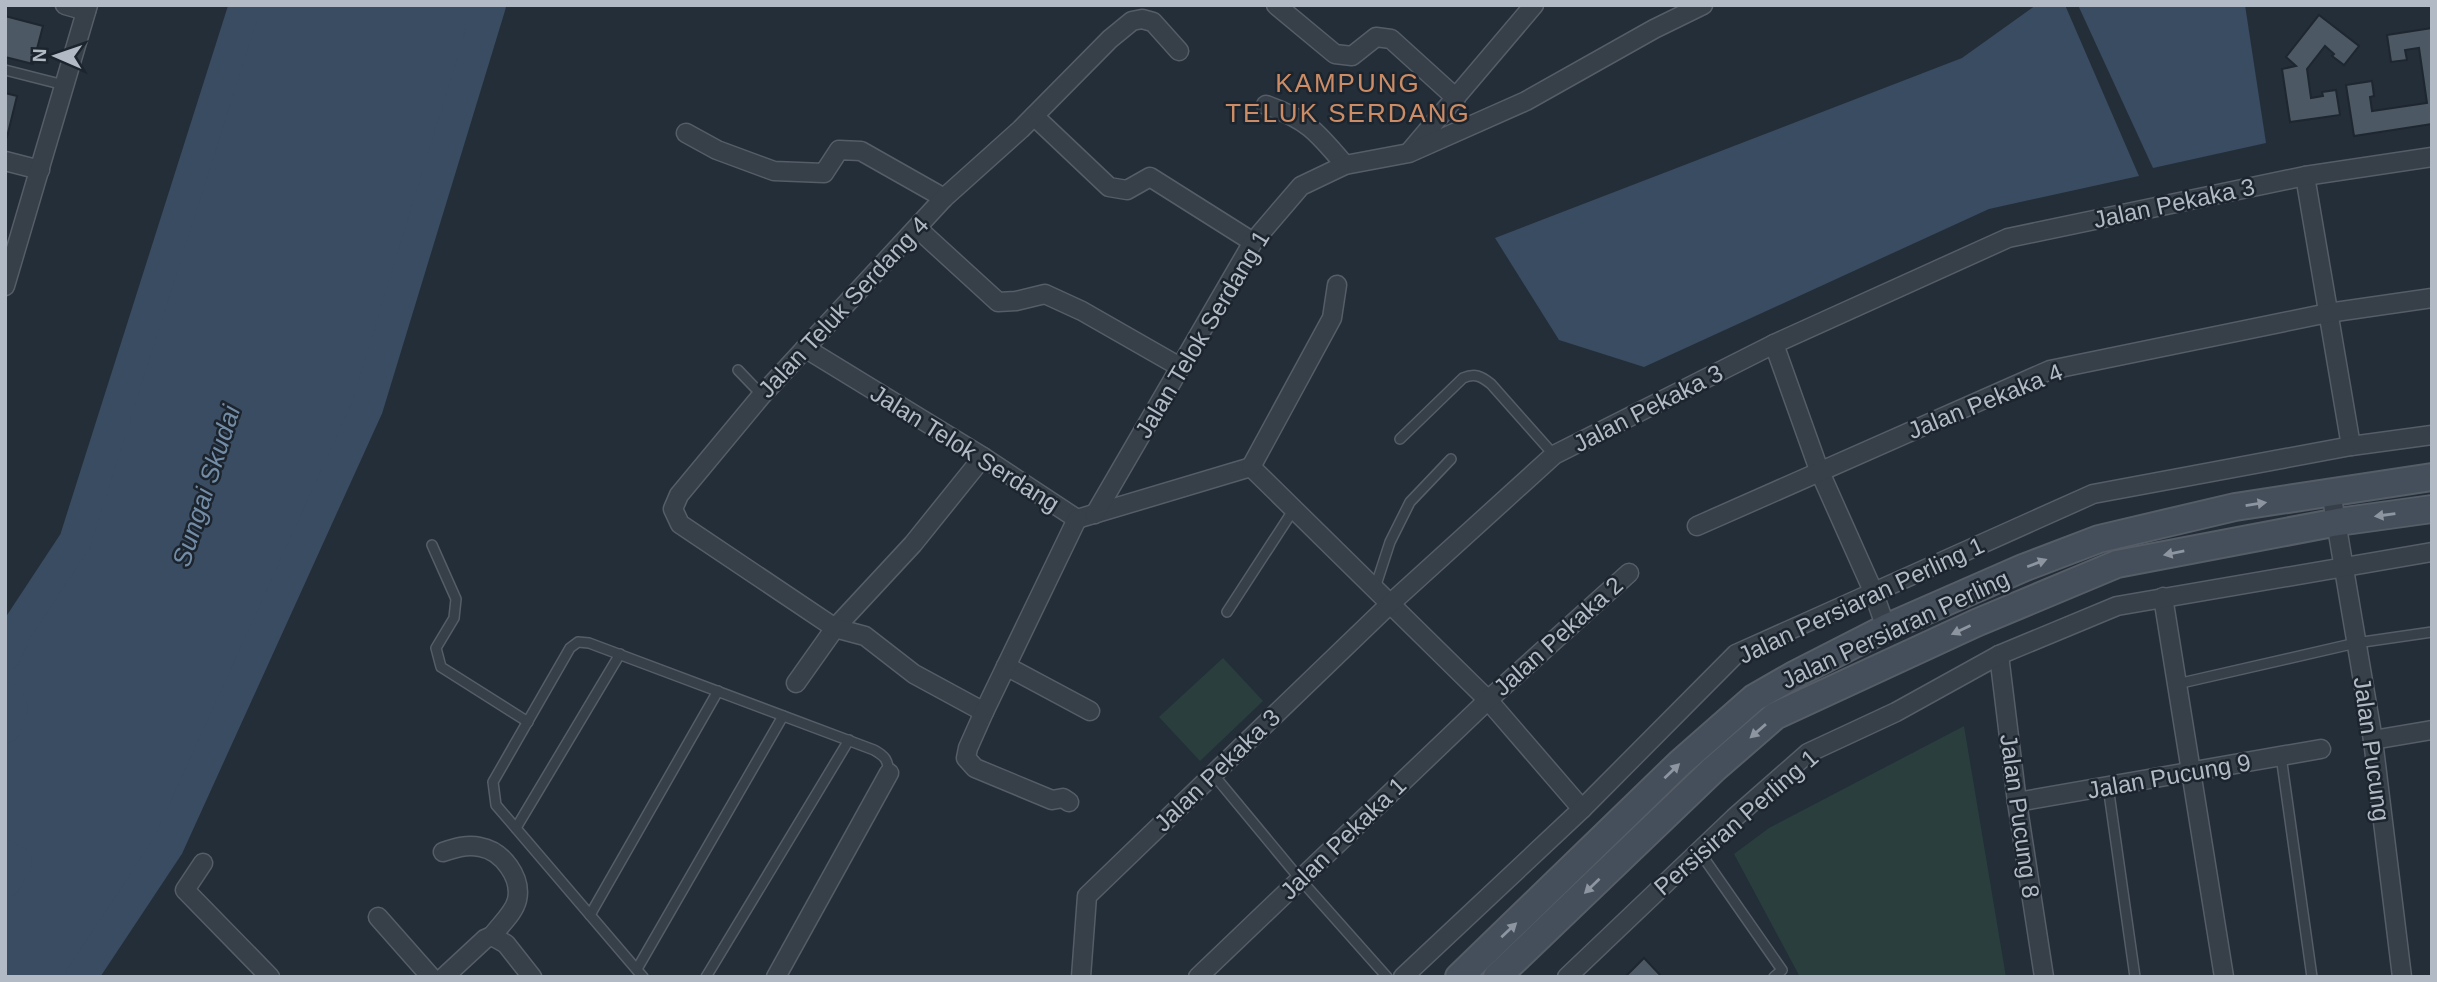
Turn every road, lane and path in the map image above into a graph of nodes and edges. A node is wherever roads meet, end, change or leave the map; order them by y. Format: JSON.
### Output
{"nodes":[{"id":1,"x":65,"y":5,"type":"edge"},
{"id":2,"x":1276,"y":5,"type":"edge"},
{"id":3,"x":1534,"y":5,"type":"edge"},
{"id":4,"x":1703,"y":5,"type":"edge"},
{"id":5,"x":87,"y":8,"type":"edge"},
{"id":6,"x":1179,"y":51,"type":"dead end"},
{"id":7,"x":5,"y":70,"type":"edge"},
{"id":8,"x":64,"y":85,"type":"junction"},
{"id":9,"x":1456,"y":98,"type":"junction"},
{"id":10,"x":1266,"y":105,"type":"dead end"},
{"id":11,"x":1034,"y":116,"type":"junction"},
{"id":12,"x":687,"y":133,"type":"dead end"},
{"id":13,"x":1409,"y":153,"type":"junction"},
{"id":14,"x":2432,"y":157,"type":"edge"},
{"id":15,"x":5,"y":161,"type":"edge"},
{"id":16,"x":1345,"y":165,"type":"junction"},
{"id":17,"x":40,"y":170,"type":"junction"},
{"id":18,"x":2305,"y":176,"type":"junction"},
{"id":19,"x":944,"y":198,"type":"junction"},
{"id":20,"x":917,"y":228,"type":"junction"},
{"id":21,"x":1253,"y":242,"type":"junction"},
{"id":22,"x":1337,"y":285,"type":"dead end"},
{"id":23,"x":5,"y":286,"type":"edge"},
{"id":24,"x":2432,"y":298,"type":"edge"},
{"id":25,"x":2328,"y":313,"type":"junction"},
{"id":26,"x":1774,"y":344,"type":"junction"},
{"id":27,"x":805,"y":348,"type":"junction"},
{"id":28,"x":1180,"y":367,"type":"junction"},
{"id":29,"x":738,"y":370,"type":"dead end"},
{"id":30,"x":762,"y":395,"type":"junction"},
{"id":31,"x":2432,"y":435,"type":"edge"},
{"id":32,"x":1400,"y":439,"type":"dead end"},
{"id":33,"x":2351,"y":446,"type":"junction"},
{"id":34,"x":1554,"y":455,"type":"junction"},
{"id":35,"x":984,"y":457,"type":"junction"},
{"id":36,"x":1451,"y":459,"type":"dead end"},
{"id":37,"x":1251,"y":467,"type":"junction"},
{"id":38,"x":1819,"y":470,"type":"junction"},
{"id":39,"x":2432,"y":477,"type":"edge"},
{"id":40,"x":2331,"y":492,"type":"junction"},
{"id":41,"x":1293,"y":509,"type":"junction"},
{"id":42,"x":2432,"y":509,"type":"edge"},
{"id":43,"x":1095,"y":513,"type":"junction"},
{"id":44,"x":1077,"y":519,"type":"junction"},
{"id":45,"x":2337,"y":522,"type":"junction"},
{"id":46,"x":1697,"y":526,"type":"dead end"},
{"id":47,"x":432,"y":545,"type":"dead end"},
{"id":48,"x":2432,"y":552,"type":"edge"},
{"id":49,"x":2345,"y":565,"type":"junction"},
{"id":50,"x":1629,"y":573,"type":"dead end"},
{"id":51,"x":1375,"y":588,"type":"junction"},
{"id":52,"x":1873,"y":591,"type":"junction"},
{"id":53,"x":2163,"y":597,"type":"junction"},
{"id":54,"x":1391,"y":604,"type":"junction"},
{"id":55,"x":1227,"y":612,"type":"dead end"},
{"id":56,"x":835,"y":628,"type":"junction"},
{"id":57,"x":1886,"y":628,"type":"junction"},
{"id":58,"x":2432,"y":632,"type":"edge"},
{"id":59,"x":2356,"y":643,"type":"junction"},
{"id":60,"x":620,"y":654,"type":"junction"},
{"id":61,"x":1999,"y":655,"type":"junction"},
{"id":62,"x":1006,"y":666,"type":"junction"},
{"id":63,"x":796,"y":683,"type":"dead end"},
{"id":64,"x":2177,"y":684,"type":"junction"},
{"id":65,"x":718,"y":691,"type":"junction"},
{"id":66,"x":1488,"y":700,"type":"junction"},
{"id":67,"x":1090,"y":711,"type":"dead end"},
{"id":68,"x":984,"y":712,"type":"junction"},
{"id":69,"x":783,"y":716,"type":"junction"},
{"id":70,"x":528,"y":723,"type":"junction"},
{"id":71,"x":2432,"y":730,"type":"edge"},
{"id":72,"x":849,"y":740,"type":"junction"},
{"id":73,"x":2373,"y":740,"type":"junction"},
{"id":74,"x":2321,"y":749,"type":"dead end"},
{"id":75,"x":2280,"y":756,"type":"junction"},
{"id":76,"x":888,"y":772,"type":"joint"},
{"id":77,"x":2191,"y":772,"type":"junction"},
{"id":78,"x":1213,"y":774,"type":"junction"},
{"id":79,"x":2108,"y":786,"type":"junction"},
{"id":80,"x":1069,"y":802,"type":"dead end"},
{"id":81,"x":2017,"y":802,"type":"junction"},
{"id":82,"x":1582,"y":809,"type":"junction"},
{"id":83,"x":516,"y":828,"type":"junction"},
{"id":84,"x":1699,"y":851,"type":"junction"},
{"id":85,"x":443,"y":852,"type":"dead end"},
{"id":86,"x":203,"y":863,"type":"dead end"},
{"id":87,"x":1300,"y":879,"type":"junction"},
{"id":88,"x":590,"y":915,"type":"junction"},
{"id":89,"x":378,"y":917,"type":"dead end"},
{"id":90,"x":492,"y":936,"type":"junction"},
{"id":91,"x":640,"y":973,"type":"edge"},
{"id":92,"x":270,"y":977,"type":"edge"},
{"id":93,"x":431,"y":977,"type":"edge"},
{"id":94,"x":444,"y":977,"type":"edge"},
{"id":95,"x":532,"y":977,"type":"edge"},
{"id":96,"x":706,"y":977,"type":"edge"},
{"id":97,"x":776,"y":977,"type":"edge"},
{"id":98,"x":1081,"y":977,"type":"edge"},
{"id":99,"x":1198,"y":977,"type":"edge"},
{"id":100,"x":1387,"y":977,"type":"edge"},
{"id":101,"x":1403,"y":977,"type":"edge"},
{"id":102,"x":1459,"y":977,"type":"edge"},
{"id":103,"x":1497,"y":977,"type":"edge"},
{"id":104,"x":1567,"y":977,"type":"edge"},
{"id":105,"x":1774,"y":977,"type":"edge"},
{"id":106,"x":2044,"y":977,"type":"edge"},
{"id":107,"x":2136,"y":977,"type":"edge"},
{"id":108,"x":2224,"y":977,"type":"edge"},
{"id":109,"x":2312,"y":977,"type":"edge"},
{"id":110,"x":2402,"y":977,"type":"edge"}],
"edges":[{"from":1,"to":5,"type":"street"},
{"from":2,"to":9,"type":"street"},
{"from":3,"to":9,"type":"street"},
{"from":4,"to":13,"type":"street","name":"Jalan Telok Serdang 1"},
{"from":5,"to":8,"type":"street"},
{"from":6,"to":11,"type":"street","name":"Jalan Teluk Serdang 4"},
{"from":7,"to":8,"type":"lane"},
{"from":8,"to":17,"type":"street"},
{"from":9,"to":13,"type":"street"},
{"from":10,"to":16,"type":"street"},
{"from":11,"to":19,"type":"street","name":"Jalan Teluk Serdang 4"},
{"from":11,"to":21,"type":"street"},
{"from":12,"to":19,"type":"street"},
{"from":13,"to":16,"type":"street","name":"Jalan Telok Serdang 1"},
{"from":14,"to":18,"type":"street","name":"Jalan Pekaka 3"},
{"from":15,"to":17,"type":"street"},
{"from":16,"to":21,"type":"street","name":"Jalan Telok Serdang 1"},
{"from":17,"to":23,"type":"street"},
{"from":18,"to":25,"type":"street"},
{"from":18,"to":26,"type":"street","name":"Jalan Pekaka 3"},
{"from":19,"to":20,"type":"street","name":"Jalan Teluk Serdang 4"},
{"from":20,"to":27,"type":"street","name":"Jalan Teluk Serdang 4"},
{"from":20,"to":28,"type":"street"},
{"from":21,"to":28,"type":"street","name":"Jalan Telok Serdang 1"},
{"from":22,"to":37,"type":"street"},
{"from":24,"to":25,"type":"street","name":"Jalan Pekaka 4"},
{"from":25,"to":33,"type":"street"},
{"from":25,"to":38,"type":"street","name":"Jalan Pekaka 4"},
{"from":26,"to":34,"type":"street","name":"Jalan Pekaka 3"},
{"from":26,"to":38,"type":"street"},
{"from":27,"to":30,"type":"street","name":"Jalan Teluk Serdang 4"},
{"from":27,"to":35,"type":"street","name":"Jalan Telok Serdang"},
{"from":28,"to":43,"type":"street","name":"Jalan Telok Serdang 1"},
{"from":29,"to":30,"type":"lane"},
{"from":30,"to":56,"type":"street","name":"Jalan Teluk Serdang 4"},
{"from":31,"to":33,"type":"street","name":"Jalan Persiaran Perling 1"},
{"from":32,"to":34,"type":"lane"},
{"from":33,"to":52,"type":"street","name":"Jalan Persiaran Perling 1"},
{"from":34,"to":54,"type":"street","name":"Jalan Pekaka 3"},
{"from":35,"to":44,"type":"street","name":"Jalan Telok Serdang"},
{"from":35,"to":56,"type":"street"},
{"from":36,"to":51,"type":"lane"},
{"from":37,"to":41,"type":"street"},
{"from":37,"to":43,"type":"street","name":"Jalan Telok Serdang"},
{"from":38,"to":46,"type":"street","name":"Jalan Pekaka 4"},
{"from":38,"to":52,"type":"street"},
{"from":39,"to":40,"type":"main road","name":"Jalan Persiaran Perling"},
{"from":40,"to":45,"type":"street","name":"Jalan Pucung"},
{"from":57,"to":40,"type":"main road","name":"Jalan Persiaran Perling","one_way":true},
{"from":41,"to":51,"type":"street"},
{"from":41,"to":55,"type":"lane"},
{"from":42,"to":45,"type":"main road","name":"Jalan Persiaran Perling","one_way":true},
{"from":43,"to":44,"type":"street","name":"Jalan Telok Serdang"},
{"from":44,"to":62,"type":"street"},
{"from":45,"to":49,"type":"street","name":"Jalan Pucung"},
{"from":45,"to":103,"type":"main road","name":"Jalan Persiaran Perling","one_way":true},
{"from":47,"to":70,"type":"lane"},
{"from":48,"to":49,"type":"street"},
{"from":49,"to":53,"type":"street"},
{"from":49,"to":59,"type":"street","name":"Jalan Pucung"},
{"from":50,"to":66,"type":"street","name":"Jalan Pekaka 2"},
{"from":51,"to":54,"type":"street"},
{"from":52,"to":57,"type":"street"},
{"from":52,"to":82,"type":"street","name":"Jalan Persiaran Perling 1"},
{"from":53,"to":61,"type":"street"},
{"from":53,"to":64,"type":"street"},
{"from":54,"to":66,"type":"street"},
{"from":54,"to":78,"type":"street","name":"Jalan Pekaka 3"},
{"from":56,"to":63,"type":"street"},
{"from":56,"to":68,"type":"street"},
{"from":102,"to":57,"type":"main road","name":"Jalan Persiaran Perling","one_way":true},
{"from":58,"to":59,"type":"lane"},
{"from":59,"to":64,"type":"lane"},
{"from":59,"to":73,"type":"street","name":"Jalan Pucung"},
{"from":60,"to":65,"type":"lane"},
{"from":60,"to":70,"type":"lane"},
{"from":60,"to":83,"type":"lane"},
{"from":61,"to":81,"type":"street","name":"Jalan Pucung 8"},
{"from":61,"to":84,"type":"street","name":"Persisiran Perling 1"},
{"from":62,"to":67,"type":"street"},
{"from":62,"to":68,"type":"street"},
{"from":64,"to":77,"type":"street"},
{"from":65,"to":69,"type":"lane"},
{"from":65,"to":88,"type":"lane"},
{"from":66,"to":82,"type":"street"},
{"from":66,"to":87,"type":"street","name":"Jalan Pekaka 1"},
{"from":68,"to":80,"type":"street"},
{"from":69,"to":72,"type":"lane"},
{"from":69,"to":91,"type":"lane"},
{"from":70,"to":83,"type":"lane"},
{"from":71,"to":73,"type":"street"},
{"from":72,"to":76,"type":"lane"},
{"from":72,"to":96,"type":"lane"},
{"from":73,"to":110,"type":"street","name":"Jalan Pucung"},
{"from":74,"to":75,"type":"street","name":"Jalan Pucung 9"},
{"from":75,"to":77,"type":"street","name":"Jalan Pucung 9"},
{"from":75,"to":109,"type":"lane"},
{"from":76,"to":97,"type":"street"},
{"from":77,"to":79,"type":"street","name":"Jalan Pucung 9"},
{"from":77,"to":108,"type":"street"},
{"from":78,"to":87,"type":"lane"},
{"from":78,"to":98,"type":"street","name":"Jalan Pekaka 3"},
{"from":79,"to":81,"type":"street","name":"Jalan Pucung 9"},
{"from":79,"to":107,"type":"lane"},
{"from":81,"to":106,"type":"street","name":"Jalan Pucung 8"},
{"from":82,"to":101,"type":"street","name":"Jalan Persiaran Perling 1"},
{"from":83,"to":88,"type":"lane"},
{"from":84,"to":104,"type":"street","name":"Persisiran Perling 1"},
{"from":84,"to":105,"type":"lane"},
{"from":85,"to":90,"type":"street"},
{"from":86,"to":92,"type":"street"},
{"from":87,"to":99,"type":"street","name":"Jalan Pekaka 1"},
{"from":87,"to":100,"type":"lane"},
{"from":88,"to":91,"type":"lane"},
{"from":89,"to":93,"type":"street"},
{"from":90,"to":94,"type":"street"},
{"from":90,"to":95,"type":"street"}]}
